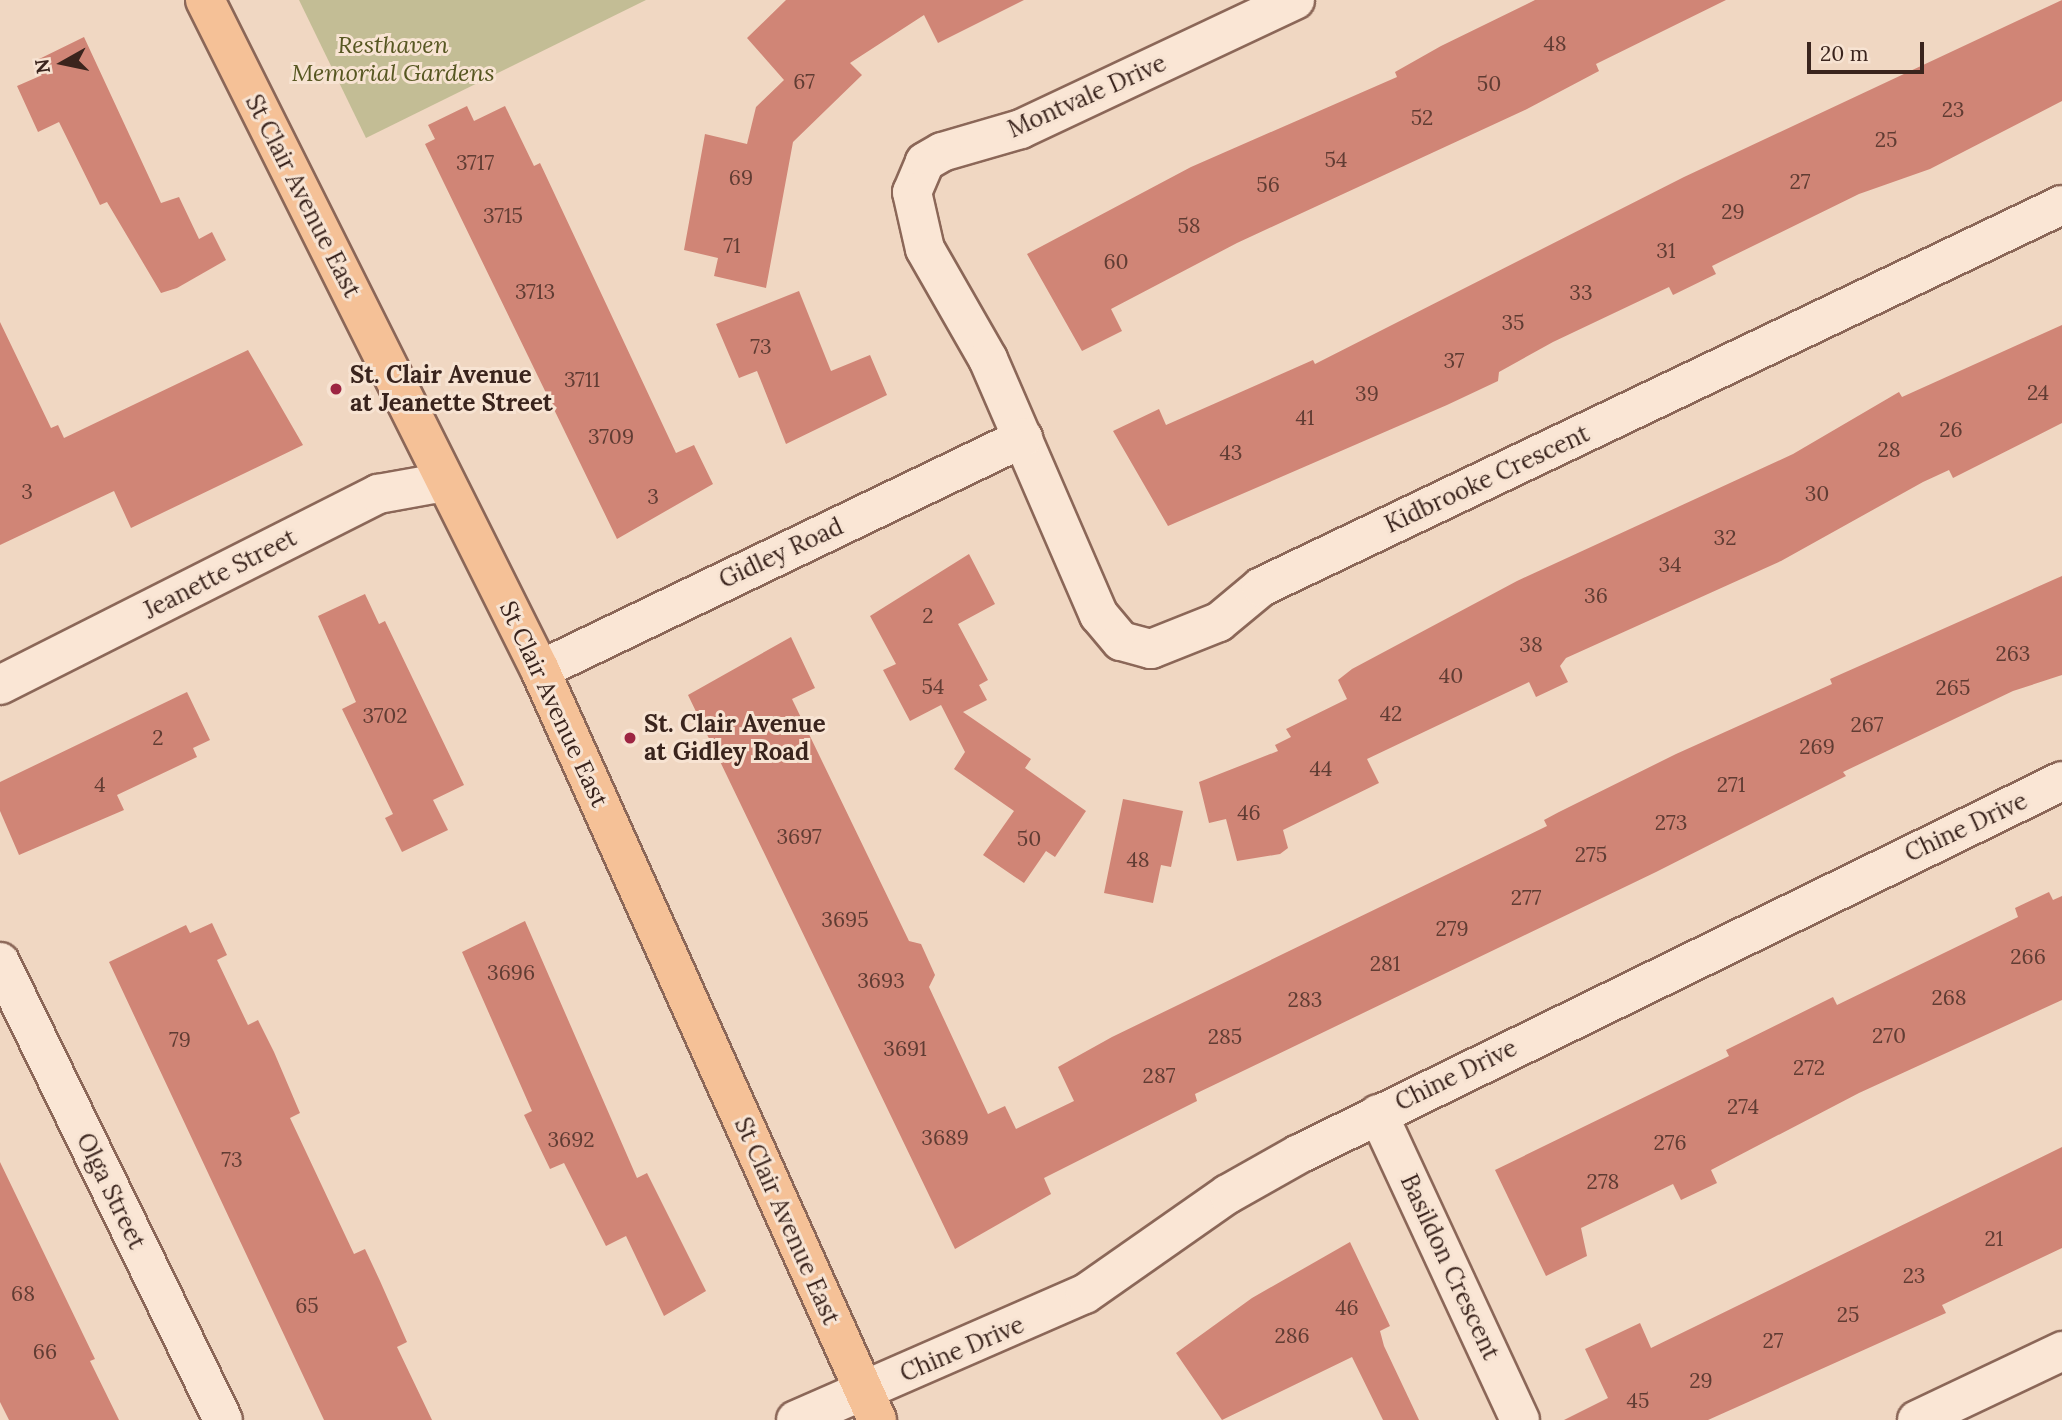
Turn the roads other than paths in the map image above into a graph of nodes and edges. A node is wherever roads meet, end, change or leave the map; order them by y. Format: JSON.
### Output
{"nodes":[{"id":1,"x":205,"y":0,"type":"edge"},
{"id":2,"x":1295,"y":0,"type":"edge"},
{"id":3,"x":2062,"y":205,"type":"edge"},
{"id":4,"x":1023,"y":438,"type":"junction"},
{"id":5,"x":445,"y":482,"type":"junction"},
{"id":6,"x":540,"y":670,"type":"junction"},
{"id":7,"x":0,"y":685,"type":"edge"},
{"id":8,"x":2062,"y":781,"type":"edge"},
{"id":9,"x":0,"y":962,"type":"edge"},
{"id":10,"x":1378,"y":1114,"type":"junction"},
{"id":11,"x":2062,"y":1351,"type":"edge"},
{"id":12,"x":870,"y":1405,"type":"edge"},
{"id":13,"x":223,"y":1420,"type":"edge"},
{"id":14,"x":796,"y":1420,"type":"edge"},
{"id":15,"x":1520,"y":1420,"type":"edge"},
{"id":16,"x":1917,"y":1420,"type":"edge"}],
"edges":[{"from":1,"to":5,"type":"main road","name":"St Clair Avenue East"},
{"from":2,"to":4,"type":"street","name":"Montvale Drive"},
{"from":3,"to":4,"type":"street","name":"Kidbrooke Crescent"},
{"from":4,"to":6,"type":"street","name":"Gidley Road"},
{"from":5,"to":6,"type":"main road","name":"St Clair Avenue East"},
{"from":5,"to":7,"type":"street","name":"Jeanette Street"},
{"from":6,"to":12,"type":"main road","name":"St Clair Avenue East"},
{"from":8,"to":10,"type":"street","name":"Chine Drive"},
{"from":9,"to":13,"type":"street","name":"Olga Street"},
{"from":10,"to":12,"type":"street","name":"Chine Drive"},
{"from":10,"to":15,"type":"street","name":"Basildon Crescent"},
{"from":11,"to":16,"type":"street"},
{"from":12,"to":14,"type":"street","name":"Chine Drive"}]}
